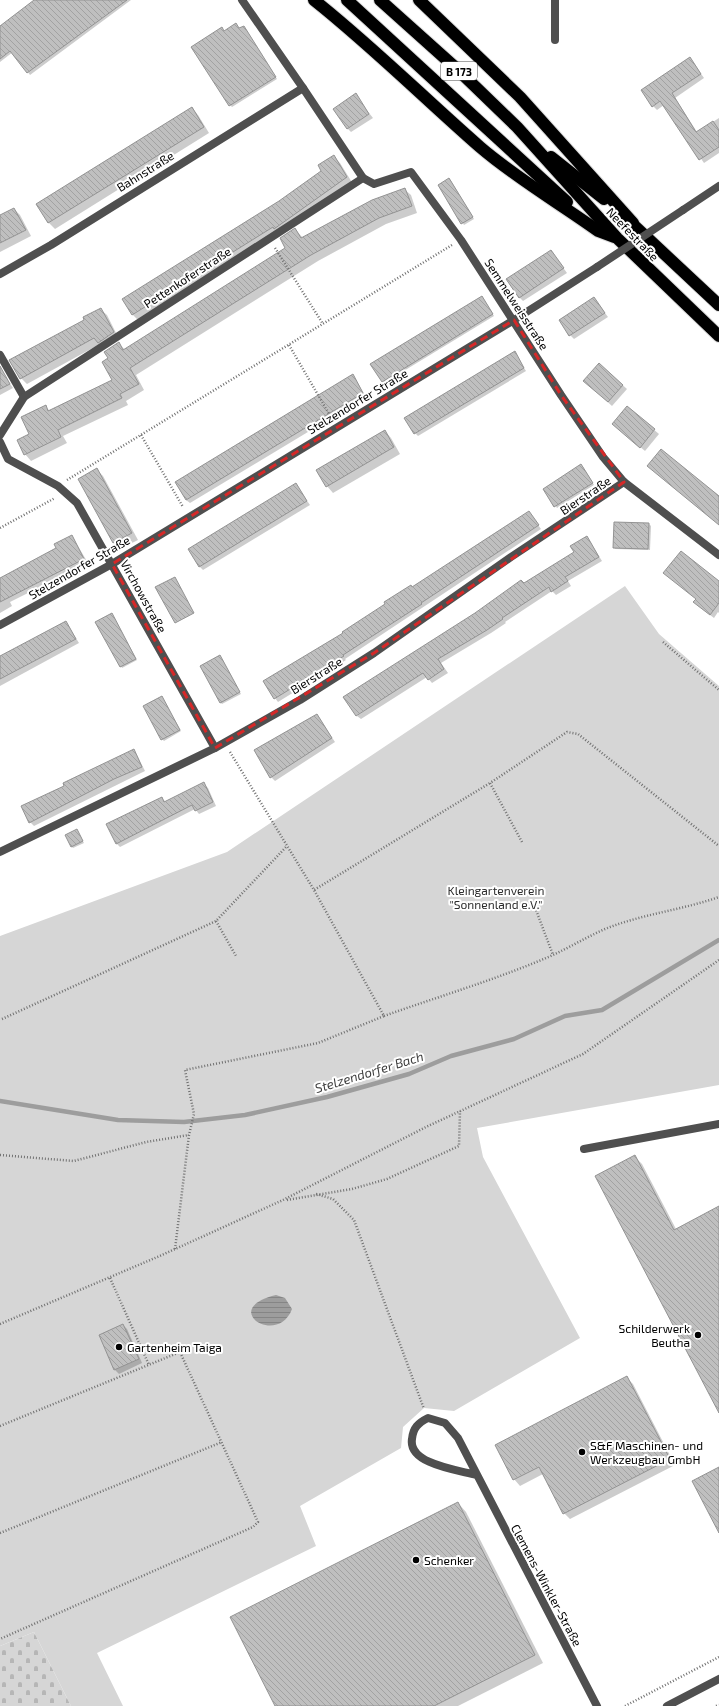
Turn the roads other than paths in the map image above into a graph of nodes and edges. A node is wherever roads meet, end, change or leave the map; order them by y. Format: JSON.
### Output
{"nodes":[{"id":1,"x":242,"y":0,"type":"edge"},
{"id":2,"x":314,"y":0,"type":"edge"},
{"id":3,"x":347,"y":0,"type":"edge"},
{"id":4,"x":380,"y":0,"type":"edge"},
{"id":5,"x":418,"y":0,"type":"edge"},
{"id":6,"x":555,"y":0,"type":"edge"},
{"id":7,"x":555,"y":40,"type":"dead end"},
{"id":8,"x":303,"y":88,"type":"junction"},
{"id":9,"x":534,"y":144,"type":"junction"},
{"id":10,"x":363,"y":178,"type":"junction"},
{"id":11,"x":717,"y":190,"type":"edge"},
{"id":12,"x":633,"y":223,"type":"junction"},
{"id":13,"x":598,"y":231,"type":"junction"},
{"id":14,"x":617,"y":238,"type":"junction"},
{"id":15,"x":0,"y":274,"type":"edge"},
{"id":16,"x":719,"y":305,"type":"edge"},
{"id":17,"x":514,"y":320,"type":"junction"},
{"id":18,"x":719,"y":336,"type":"edge"},
{"id":19,"x":0,"y":355,"type":"edge"},
{"id":20,"x":24,"y":397,"type":"junction"},
{"id":21,"x":0,"y":435,"type":"edge"},
{"id":22,"x":0,"y":442,"type":"edge"},
{"id":23,"x":624,"y":482,"type":"junction"},
{"id":24,"x":719,"y":555,"type":"edge"},
{"id":25,"x":112,"y":564,"type":"junction"},
{"id":26,"x":0,"y":625,"type":"edge"},
{"id":27,"x":215,"y":748,"type":"junction"},
{"id":28,"x":0,"y":852,"type":"edge"},
{"id":29,"x":719,"y":1124,"type":"edge"},
{"id":30,"x":584,"y":1149,"type":"dead end"},
{"id":31,"x":476,"y":1475,"type":"junction"},
{"id":32,"x":719,"y":1679,"type":"edge"},
{"id":33,"x":597,"y":1706,"type":"edge"},
{"id":34,"x":667,"y":1706,"type":"edge"}],
"edges":[{"from":1,"to":8,"type":"street"},
{"from":2,"to":13,"type":"highway"},
{"from":3,"to":13,"type":"highway"},
{"from":4,"to":9,"type":"highway","name":"Neefestraße","number":"B 173"},
{"from":5,"to":12,"type":"highway"},
{"from":6,"to":7,"type":"street"},
{"from":8,"to":10,"type":"street"},
{"from":8,"to":15,"type":"street","name":"Bahnstraße"},
{"from":9,"to":12,"type":"highway","name":"Neefestraße","number":"B 173"},
{"from":9,"to":14,"type":"highway","name":"Neefestraße","number":"B 173"},
{"from":10,"to":17,"type":"street","name":"Semmelweisstraße"},
{"from":10,"to":20,"type":"street","name":"Pettenkoferstraße"},
{"from":11,"to":17,"type":"street","name":"Stelzendorfer Straße","bridge":true},
{"from":12,"to":16,"type":"highway","name":"Neefestraße","number":"B 173"},
{"from":13,"to":14,"type":"highway"},
{"from":14,"to":18,"type":"highway","name":"Neefestraße","number":"B 173"},
{"from":17,"to":23,"type":"street","name":"Semmelweisstraße"},
{"from":17,"to":25,"type":"street","name":"Stelzendorfer Straße"},
{"from":19,"to":20,"type":"street"},
{"from":20,"to":21,"type":"street"},
{"from":22,"to":25,"type":"street","name":"Virchowstraße"},
{"from":23,"to":24,"type":"street","name":"Semmelweisstraße"},
{"from":23,"to":27,"type":"street","name":"Bierstraße"},
{"from":25,"to":26,"type":"street","name":"Stelzendorfer Straße"},
{"from":25,"to":27,"type":"street","name":"Virchowstraße"},
{"from":27,"to":28,"type":"street","name":"Bierstraße"},
{"from":29,"to":30,"type":"street"},
{"from":31,"to":31,"type":"street","name":"Clemens-Winkler-Straße"},
{"from":31,"to":33,"type":"street","name":"Clemens-Winkler-Straße"},
{"from":32,"to":34,"type":"street"}]}
